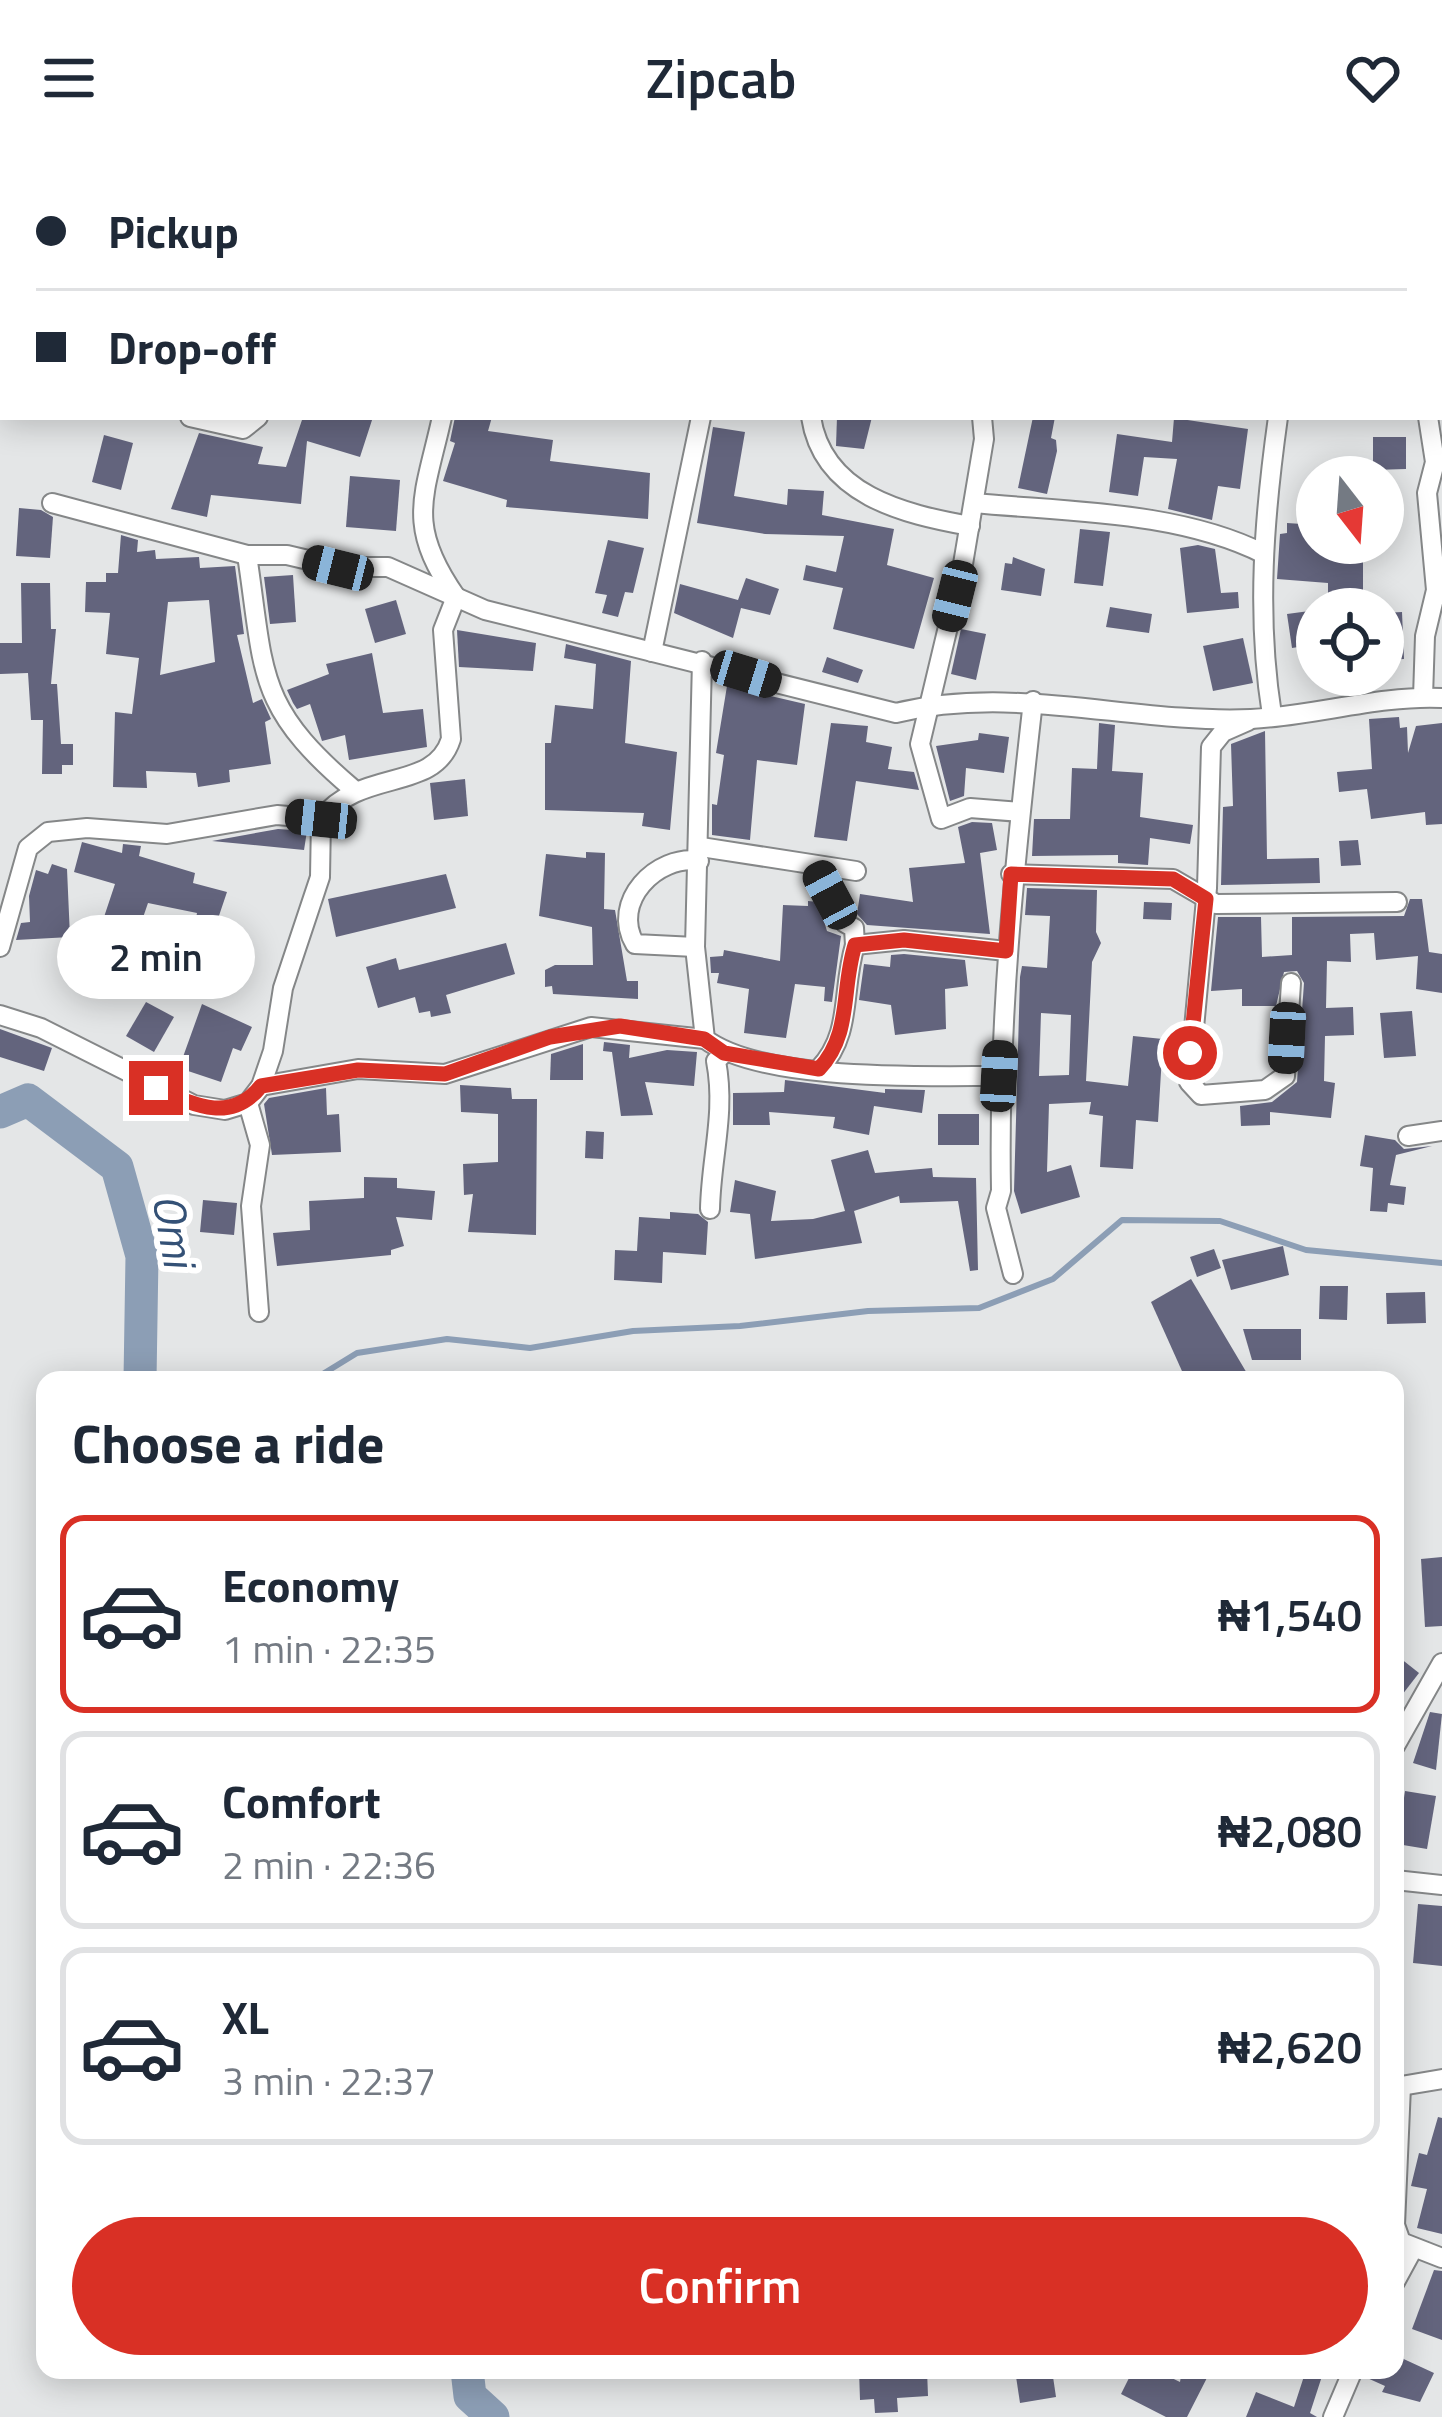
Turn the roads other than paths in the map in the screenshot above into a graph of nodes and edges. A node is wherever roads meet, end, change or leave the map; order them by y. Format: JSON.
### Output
{"nodes":[{"id":1,"x":203,"y":420,"type":"edge"},
{"id":2,"x":254,"y":420,"type":"edge"},
{"id":3,"x":441,"y":420,"type":"edge"},
{"id":4,"x":700,"y":420,"type":"edge"},
{"id":5,"x":812,"y":420,"type":"edge"},
{"id":6,"x":982,"y":420,"type":"edge"},
{"id":7,"x":1279,"y":420,"type":"edge"},
{"id":8,"x":1428,"y":420,"type":"edge"},
{"id":9,"x":974,"y":502,"type":"junction"},
{"id":10,"x":52,"y":503,"type":"dead end"},
{"id":11,"x":970,"y":526,"type":"junction"},
{"id":12,"x":1264,"y":554,"type":"junction"},
{"id":13,"x":247,"y":555,"type":"junction"},
{"id":14,"x":456,"y":597,"type":"junction"},
{"id":15,"x":652,"y":652,"type":"junction"},
{"id":16,"x":702,"y":661,"type":"junction"},
{"id":17,"x":1432,"y":697,"type":"edge"},
{"id":18,"x":1033,"y":701,"type":"junction"},
{"id":19,"x":925,"y":706,"type":"junction"},
{"id":20,"x":1264,"y":717,"type":"junction"},
{"id":21,"x":352,"y":789,"type":"junction"},
{"id":22,"x":1020,"y":812,"type":"junction"},
{"id":23,"x":321,"y":819,"type":"junction"},
{"id":24,"x":700,"y":854,"type":"junction"},
{"id":25,"x":815,"y":866,"type":"junction"},
{"id":26,"x":856,"y":872,"type":"dead end"},
{"id":27,"x":1011,"y":874,"type":"junction"},
{"id":28,"x":1206,"y":899,"type":"junction"},
{"id":29,"x":1397,"y":902,"type":"dead end"},
{"id":30,"x":855,"y":945,"type":"junction"},
{"id":31,"x":0,"y":947,"type":"edge"},
{"id":32,"x":695,"y":947,"type":"junction"},
{"id":33,"x":1006,"y":951,"type":"junction"},
{"id":34,"x":1291,"y":983,"type":"dead end"},
{"id":35,"x":0,"y":1015,"type":"edge"},
{"id":36,"x":704,"y":1039,"type":"junction"},
{"id":37,"x":724,"y":1053,"type":"junction"},
{"id":38,"x":819,"y":1069,"type":"junction"},
{"id":39,"x":999,"y":1076,"type":"junction"},
{"id":40,"x":261,"y":1086,"type":"junction"},
{"id":41,"x":248,"y":1102,"type":"junction"},
{"id":42,"x":1442,"y":1131,"type":"edge"},
{"id":43,"x":1408,"y":1136,"type":"dead end"},
{"id":44,"x":710,"y":1209,"type":"dead end"},
{"id":45,"x":1013,"y":1274,"type":"dead end"},
{"id":46,"x":260,"y":1312,"type":"dead end"},
{"id":47,"x":1442,"y":1663,"type":"edge"},
{"id":48,"x":1404,"y":1730,"type":"edge"},
{"id":49,"x":1404,"y":1881,"type":"edge"},
{"id":50,"x":1442,"y":1885,"type":"edge"},
{"id":51,"x":1442,"y":2079,"type":"edge"},
{"id":52,"x":1404,"y":2085,"type":"edge"},
{"id":53,"x":1404,"y":2244,"type":"edge"},
{"id":54,"x":1413,"y":2249,"type":"junction"},
{"id":55,"x":1442,"y":2258,"type":"edge"},
{"id":56,"x":1404,"y":2266,"type":"edge"},
{"id":57,"x":1349,"y":2379,"type":"edge"},
{"id":58,"x":1333,"y":2417,"type":"edge"}],
"edges":[{"from":1,"to":2,"type":"street"},
{"from":3,"to":14,"type":"street"},
{"from":4,"to":15,"type":"street"},
{"from":5,"to":11,"type":"street"},
{"from":6,"to":9,"type":"street"},
{"from":7,"to":12,"type":"street"},
{"from":8,"to":17,"type":"street"},
{"from":9,"to":11,"type":"street"},
{"from":9,"to":12,"type":"street"},
{"from":10,"to":13,"type":"street"},
{"from":11,"to":19,"type":"street"},
{"from":12,"to":20,"type":"street"},
{"from":13,"to":14,"type":"street"},
{"from":13,"to":21,"type":"street"},
{"from":14,"to":15,"type":"street"},
{"from":14,"to":21,"type":"street"},
{"from":15,"to":16,"type":"street"},
{"from":16,"to":19,"type":"street"},
{"from":16,"to":24,"type":"street"},
{"from":17,"to":20,"type":"street"},
{"from":18,"to":19,"type":"street"},
{"from":18,"to":20,"type":"street"},
{"from":18,"to":22,"type":"street"},
{"from":19,"to":22,"type":"street"},
{"from":20,"to":28,"type":"street"},
{"from":21,"to":23,"type":"street"},
{"from":22,"to":27,"type":"street"},
{"from":23,"to":31,"type":"street"},
{"from":23,"to":40,"type":"street"},
{"from":24,"to":25,"type":"street"},
{"from":24,"to":32,"type":"street"},
{"from":24,"to":32,"type":"street"},
{"from":25,"to":26,"type":"street"},
{"from":25,"to":30,"type":"street"},
{"from":27,"to":28,"type":"street"},
{"from":27,"to":33,"type":"street"},
{"from":28,"to":29,"type":"street"},
{"from":28,"to":34,"type":"street"},
{"from":30,"to":33,"type":"street"},
{"from":30,"to":38,"type":"street"},
{"from":32,"to":36,"type":"street"},
{"from":33,"to":39,"type":"street"},
{"from":35,"to":41,"type":"street"},
{"from":36,"to":37,"type":"street"},
{"from":36,"to":40,"type":"street"},
{"from":37,"to":38,"type":"street"},
{"from":37,"to":44,"type":"street"},
{"from":38,"to":39,"type":"street"},
{"from":39,"to":45,"type":"street"},
{"from":40,"to":41,"type":"street"},
{"from":41,"to":46,"type":"street"},
{"from":42,"to":43,"type":"street"},
{"from":47,"to":48,"type":"street"},
{"from":49,"to":50,"type":"street"},
{"from":51,"to":52,"type":"street"},
{"from":53,"to":54,"type":"street"},
{"from":54,"to":55,"type":"street"},
{"from":54,"to":56,"type":"street"},
{"from":57,"to":58,"type":"street"}]}
